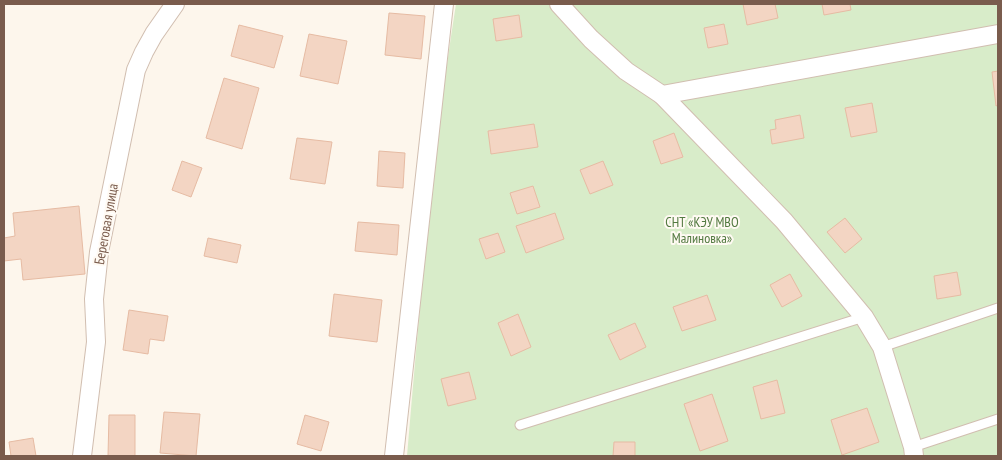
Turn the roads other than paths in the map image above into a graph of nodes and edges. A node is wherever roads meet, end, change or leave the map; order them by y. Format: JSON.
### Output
{"nodes":[{"id":1,"x":175,"y":4,"type":"edge"},
{"id":2,"x":444,"y":4,"type":"edge"},
{"id":3,"x":559,"y":4,"type":"edge"},
{"id":4,"x":998,"y":34,"type":"edge"},
{"id":5,"x":662,"y":95,"type":"junction"},
{"id":6,"x":998,"y":308,"type":"edge"},
{"id":7,"x":864,"y":317,"type":"junction"},
{"id":8,"x":882,"y":348,"type":"junction"},
{"id":9,"x":998,"y":419,"type":"edge"},
{"id":10,"x":520,"y":425,"type":"dead end"},
{"id":11,"x":913,"y":451,"type":"edge"},
{"id":12,"x":82,"y":456,"type":"edge"},
{"id":13,"x":394,"y":456,"type":"edge"}],
"edges":[{"from":1,"to":12,"type":"street","name":"Береговая улица"},
{"from":2,"to":13,"type":"street"},
{"from":3,"to":5,"type":"street"},
{"from":4,"to":5,"type":"street"},
{"from":5,"to":7,"type":"street"},
{"from":6,"to":8,"type":"lane"},
{"from":7,"to":8,"type":"street"},
{"from":7,"to":10,"type":"lane"},
{"from":8,"to":11,"type":"street"},
{"from":9,"to":11,"type":"lane"}]}
